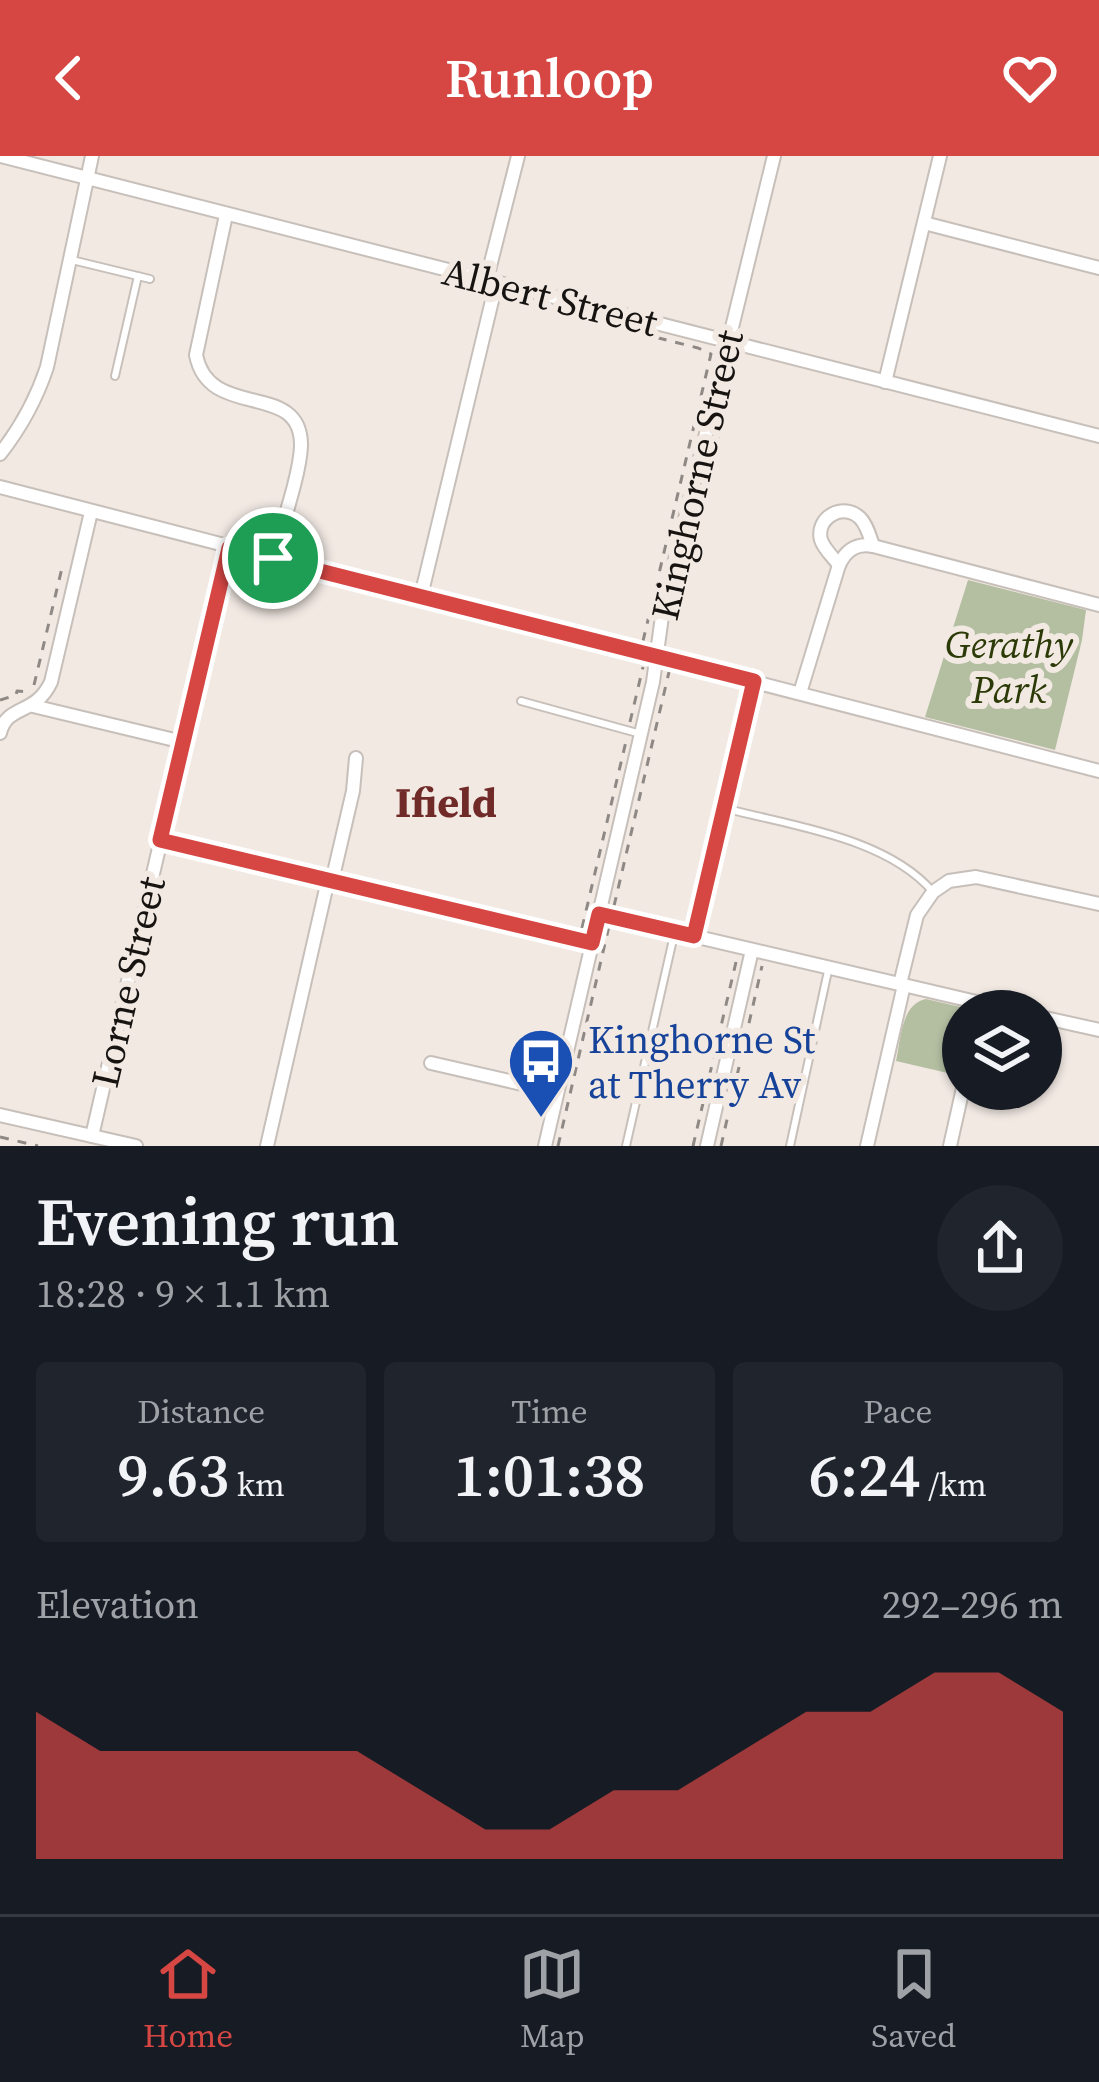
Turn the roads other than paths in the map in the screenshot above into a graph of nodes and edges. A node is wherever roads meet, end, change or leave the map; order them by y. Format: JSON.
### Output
{"nodes":[{"id":1,"x":1,"y":156,"type":"edge"},
{"id":2,"x":92,"y":156,"type":"edge"},
{"id":3,"x":518,"y":156,"type":"edge"},
{"id":4,"x":774,"y":156,"type":"edge"},
{"id":5,"x":940,"y":156,"type":"edge"},
{"id":6,"x":87,"y":178,"type":"junction"},
{"id":7,"x":226,"y":214,"type":"junction"},
{"id":8,"x":924,"y":224,"type":"junction"},
{"id":9,"x":68,"y":259,"type":"junction"},
{"id":10,"x":1099,"y":268,"type":"edge"},
{"id":11,"x":138,"y":276,"type":"junction"},
{"id":12,"x":150,"y":279,"type":"dead end"},
{"id":13,"x":491,"y":283,"type":"junction"},
{"id":14,"x":728,"y":342,"type":"junction"},
{"id":15,"x":115,"y":376,"type":"dead end"},
{"id":16,"x":885,"y":382,"type":"junction"},
{"id":17,"x":1099,"y":436,"type":"edge"},
{"id":18,"x":0,"y":454,"type":"edge"},
{"id":19,"x":0,"y":487,"type":"edge"},
{"id":20,"x":91,"y":512,"type":"junction"},
{"id":21,"x":873,"y":546,"type":"junction"},
{"id":22,"x":229,"y":548,"type":"junction"},
{"id":23,"x":273,"y":558,"type":"junction"},
{"id":24,"x":839,"y":565,"type":"junction"},
{"id":25,"x":421,"y":596,"type":"junction"},
{"id":26,"x":1099,"y":604,"type":"edge"},
{"id":27,"x":657,"y":657,"type":"junction"},
{"id":28,"x":754,"y":681,"type":"junction"},
{"id":29,"x":800,"y":693,"type":"junction"},
{"id":30,"x":521,"y":701,"type":"dead end"},
{"id":31,"x":33,"y":706,"type":"junction"},
{"id":32,"x":634,"y":732,"type":"junction"},
{"id":33,"x":0,"y":733,"type":"edge"},
{"id":34,"x":183,"y":742,"type":"junction"},
{"id":35,"x":356,"y":758,"type":"dead end"},
{"id":36,"x":1099,"y":771,"type":"edge"},
{"id":37,"x":724,"y":808,"type":"junction"},
{"id":38,"x":160,"y":840,"type":"junction"},
{"id":39,"x":330,"y":880,"type":"junction"},
{"id":40,"x":933,"y":892,"type":"junction"},
{"id":41,"x":1099,"y":904,"type":"edge"},
{"id":42,"x":606,"y":911,"type":"junction"},
{"id":43,"x":675,"y":932,"type":"junction"},
{"id":44,"x":694,"y":936,"type":"junction"},
{"id":45,"x":592,"y":943,"type":"junction"},
{"id":46,"x":752,"y":950,"type":"junction"},
{"id":47,"x":829,"y":967,"type":"junction"},
{"id":48,"x":902,"y":985,"type":"junction"},
{"id":49,"x":942,"y":994,"type":"edge"},
{"id":50,"x":1062,"y":1022,"type":"edge"},
{"id":51,"x":1099,"y":1030,"type":"edge"},
{"id":52,"x":430,"y":1063,"type":"dead end"},
{"id":53,"x":557,"y":1092,"type":"junction"},
{"id":54,"x":958,"y":1110,"type":"edge"},
{"id":55,"x":0,"y":1115,"type":"edge"},
{"id":56,"x":92,"y":1136,"type":"junction"},
{"id":57,"x":136,"y":1146,"type":"edge"},
{"id":58,"x":267,"y":1146,"type":"edge"},
{"id":59,"x":545,"y":1146,"type":"edge"},
{"id":60,"x":626,"y":1146,"type":"edge"},
{"id":61,"x":707,"y":1146,"type":"edge"},
{"id":62,"x":790,"y":1146,"type":"edge"},
{"id":63,"x":867,"y":1146,"type":"edge"},
{"id":64,"x":950,"y":1146,"type":"edge"}],
"edges":[{"from":1,"to":6,"type":"street","name":"Albert Street"},
{"from":2,"to":6,"type":"street"},
{"from":3,"to":13,"type":"street"},
{"from":4,"to":14,"type":"street","name":"Kinghorne Street"},
{"from":5,"to":8,"type":"street"},
{"from":6,"to":7,"type":"street","name":"Albert Street"},
{"from":6,"to":9,"type":"street"},
{"from":7,"to":13,"type":"street","name":"Albert Street"},
{"from":7,"to":23,"type":"street"},
{"from":8,"to":10,"type":"street"},
{"from":8,"to":16,"type":"street"},
{"from":9,"to":11,"type":"lane"},
{"from":9,"to":18,"type":"street"},
{"from":11,"to":12,"type":"lane"},
{"from":11,"to":15,"type":"lane"},
{"from":13,"to":14,"type":"street","name":"Albert Street"},
{"from":13,"to":25,"type":"street"},
{"from":14,"to":16,"type":"street","name":"Albert Street"},
{"from":14,"to":27,"type":"street","name":"Kinghorne Street"},
{"from":16,"to":17,"type":"street","name":"Albert Street"},
{"from":19,"to":20,"type":"street"},
{"from":20,"to":22,"type":"street"},
{"from":20,"to":31,"type":"street"},
{"from":21,"to":24,"type":"street"},
{"from":21,"to":24,"type":"street"},
{"from":21,"to":26,"type":"street"},
{"from":22,"to":23,"type":"street"},
{"from":22,"to":34,"type":"street","name":"Lorne Street"},
{"from":23,"to":25,"type":"street"},
{"from":24,"to":29,"type":"street"},
{"from":25,"to":27,"type":"street"},
{"from":27,"to":28,"type":"street"},
{"from":27,"to":32,"type":"street","name":"Kinghorne Street"},
{"from":28,"to":29,"type":"street"},
{"from":28,"to":37,"type":"lane"},
{"from":29,"to":36,"type":"street"},
{"from":30,"to":32,"type":"lane"},
{"from":31,"to":33,"type":"street"},
{"from":31,"to":34,"type":"street"},
{"from":32,"to":42,"type":"street","name":"Kinghorne Street"},
{"from":34,"to":38,"type":"street","name":"Lorne Street"},
{"from":35,"to":39,"type":"street"},
{"from":37,"to":40,"type":"lane"},
{"from":37,"to":44,"type":"lane"},
{"from":38,"to":39,"type":"street"},
{"from":38,"to":56,"type":"street","name":"Lorne Street"},
{"from":39,"to":45,"type":"street"},
{"from":39,"to":58,"type":"street"},
{"from":40,"to":41,"type":"street"},
{"from":40,"to":48,"type":"street"},
{"from":42,"to":43,"type":"street"},
{"from":42,"to":45,"type":"street","name":"Kinghorne Street"},
{"from":43,"to":44,"type":"street"},
{"from":43,"to":60,"type":"lane"},
{"from":44,"to":46,"type":"street"},
{"from":45,"to":53,"type":"street","name":"Kinghorne Street"},
{"from":46,"to":47,"type":"street"},
{"from":46,"to":61,"type":"street"},
{"from":47,"to":48,"type":"street"},
{"from":47,"to":62,"type":"lane"},
{"from":48,"to":49,"type":"street"},
{"from":48,"to":63,"type":"street"},
{"from":50,"to":51,"type":"street"},
{"from":52,"to":53,"type":"street"},
{"from":53,"to":59,"type":"street","name":"Kinghorne Street"},
{"from":54,"to":64,"type":"street"},
{"from":55,"to":56,"type":"street"},
{"from":56,"to":57,"type":"street"}]}
